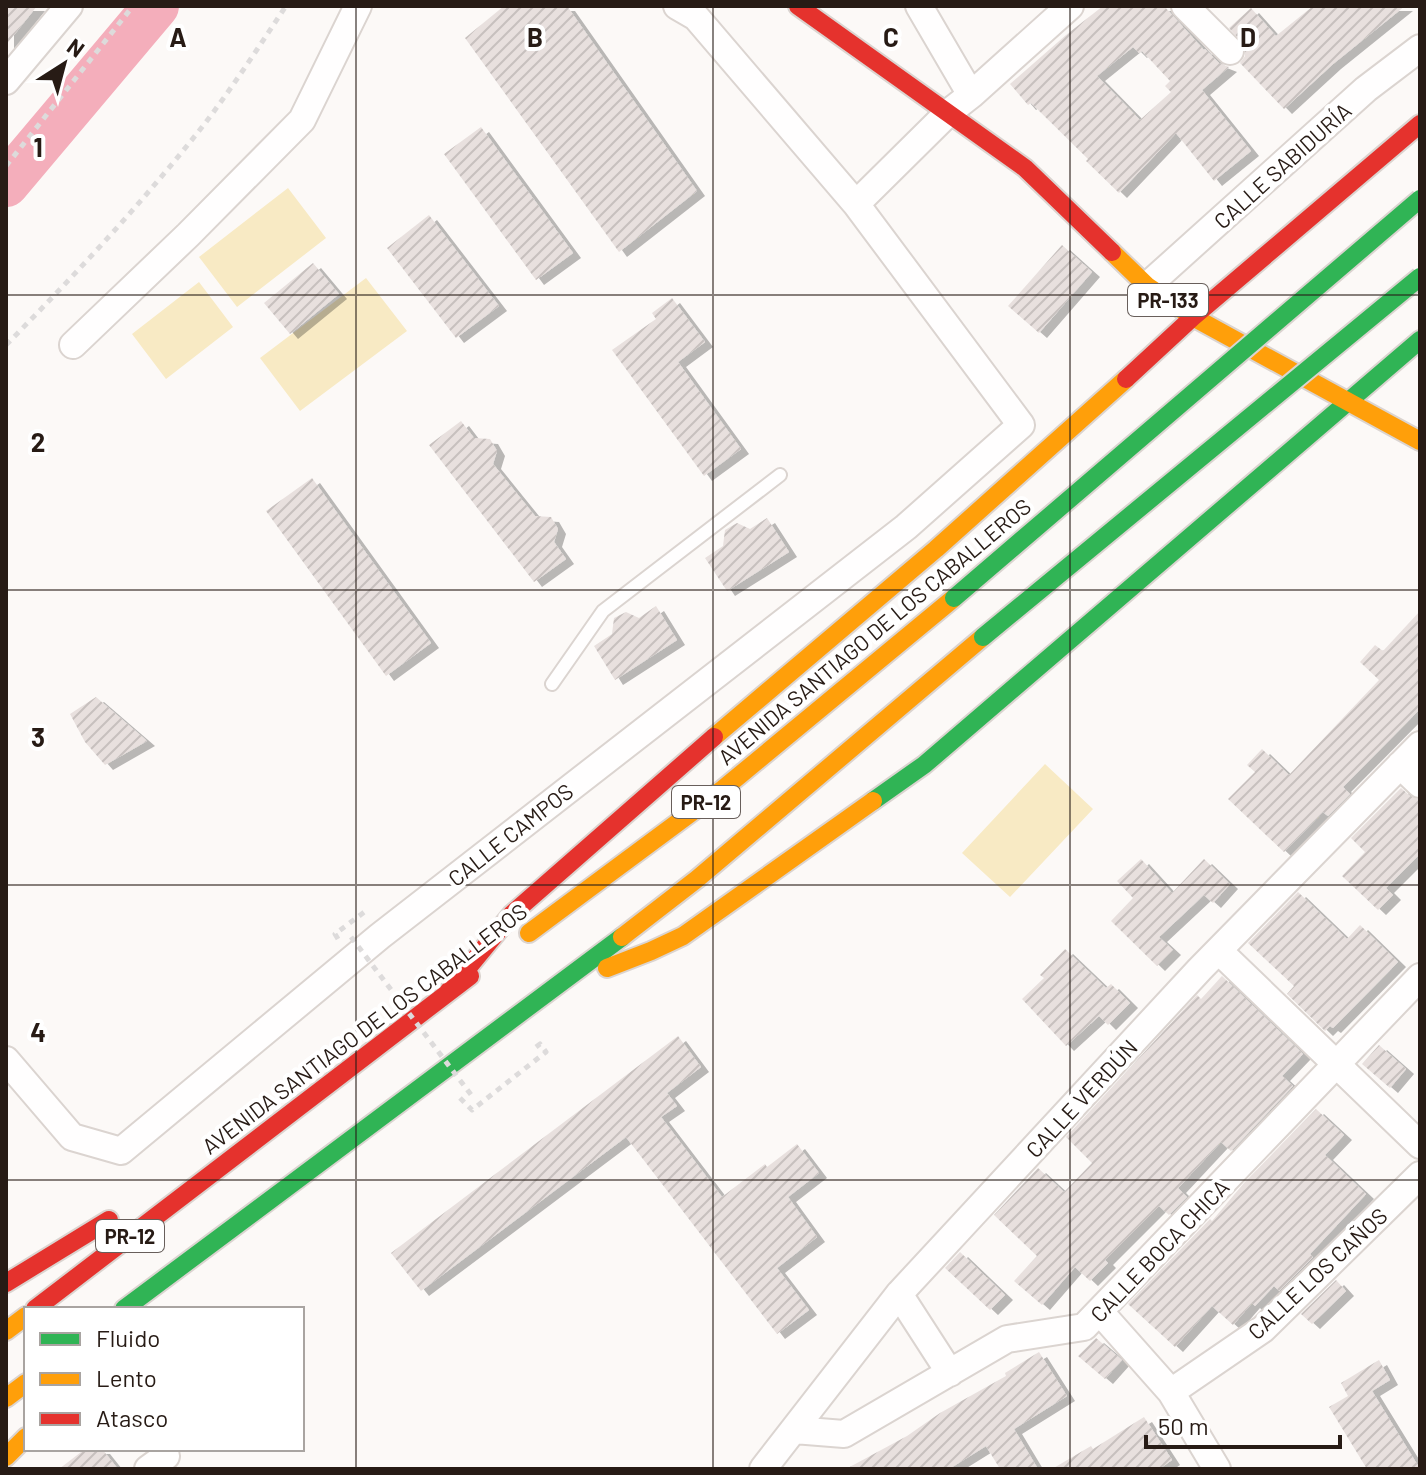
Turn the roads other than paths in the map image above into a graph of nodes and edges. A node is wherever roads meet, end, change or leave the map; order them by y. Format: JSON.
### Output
{"nodes":[{"id":1,"x":69,"y":6,"type":"edge"},
{"id":2,"x":358,"y":6,"type":"edge"},
{"id":3,"x":677,"y":6,"type":"edge"},
{"id":4,"x":798,"y":6,"type":"edge"},
{"id":5,"x":919,"y":6,"type":"edge"},
{"id":6,"x":1070,"y":6,"type":"edge"},
{"id":7,"x":1185,"y":6,"type":"edge"},
{"id":8,"x":1420,"y":48,"type":"edge"},
{"id":9,"x":1230,"y":51,"type":"dead end"},
{"id":10,"x":6,"y":81,"type":"edge"},
{"id":11,"x":971,"y":95,"type":"junction"},
{"id":12,"x":948,"y":113,"type":"junction"},
{"id":13,"x":1420,"y":124,"type":"edge"},
{"id":14,"x":1420,"y":199,"type":"edge"},
{"id":15,"x":856,"y":204,"type":"junction"},
{"id":16,"x":1420,"y":277,"type":"edge"},
{"id":17,"x":1147,"y":286,"type":"junction"},
{"id":18,"x":1193,"y":317,"type":"junction"},
{"id":19,"x":1420,"y":340,"type":"edge"},
{"id":20,"x":73,"y":345,"type":"dead end"},
{"id":21,"x":1349,"y":402,"type":"junction"},
{"id":22,"x":1420,"y":441,"type":"edge"},
{"id":23,"x":780,"y":475,"type":"dead end"},
{"id":24,"x":552,"y":684,"type":"dead end"},
{"id":25,"x":1420,"y":745,"type":"edge"},
{"id":26,"x":1400,"y":765,"type":"junction"},
{"id":27,"x":1420,"y":784,"type":"edge"},
{"id":28,"x":1219,"y":951,"type":"junction"},
{"id":29,"x":1420,"y":977,"type":"edge"},
{"id":30,"x":556,"y":988,"type":"junction"},
{"id":31,"x":448,"y":992,"type":"junction"},
{"id":32,"x":6,"y":1060,"type":"edge"},
{"id":33,"x":1337,"y":1065,"type":"junction"},
{"id":34,"x":1420,"y":1145,"type":"edge"},
{"id":35,"x":226,"y":1163,"type":"junction"},
{"id":36,"x":1420,"y":1175,"type":"edge"},
{"id":37,"x":162,"y":1191,"type":"dead end"},
{"id":38,"x":124,"y":1210,"type":"dead end"},
{"id":39,"x":230,"y":1229,"type":"junction"},
{"id":40,"x":6,"y":1283,"type":"edge"},
{"id":41,"x":899,"y":1294,"type":"junction"},
{"id":42,"x":38,"y":1307,"type":"edge"},
{"id":43,"x":127,"y":1307,"type":"edge"},
{"id":44,"x":154,"y":1307,"type":"edge"},
{"id":45,"x":1100,"y":1312,"type":"junction"},
{"id":46,"x":24,"y":1318,"type":"edge"},
{"id":47,"x":6,"y":1331,"type":"edge"},
{"id":48,"x":950,"y":1373,"type":"junction"},
{"id":49,"x":24,"y":1384,"type":"edge"},
{"id":50,"x":1171,"y":1392,"type":"junction"},
{"id":51,"x":6,"y":1398,"type":"edge"},
{"id":52,"x":794,"y":1430,"type":"junction"},
{"id":53,"x":24,"y":1439,"type":"edge"},
{"id":54,"x":6,"y":1457,"type":"edge"},
{"id":55,"x":763,"y":1469,"type":"edge"},
{"id":56,"x":1217,"y":1469,"type":"edge"}],
"edges":[{"from":1,"to":10,"type":"street"},
{"from":2,"to":20,"type":"street"},
{"from":3,"to":15,"type":"street"},
{"from":4,"to":12,"type":"main road","number":"PR-133"},
{"from":5,"to":11,"type":"street"},
{"from":6,"to":11,"type":"street"},
{"from":7,"to":9,"type":"street"},
{"from":8,"to":17,"type":"street","name":"CALLE SABIDURÍA"},
{"from":11,"to":12,"type":"street"},
{"from":12,"to":15,"type":"street"},
{"from":12,"to":17,"type":"main road","number":"PR-133"},
{"from":13,"to":18,"type":"main road"},
{"from":14,"to":31,"type":"main road","name":"AVENIDA SANTIAGO DE LOS CABALLEROS","number":"PR-12","bridge":true},
{"from":15,"to":32,"type":"street","name":"CALLE CAMPOS"},
{"from":16,"to":30,"type":"main road","number":"PR-12","bridge":true},
{"from":17,"to":18,"type":"main road","number":"PR-133"},
{"from":18,"to":21,"type":"main road","number":"PR-133"},
{"from":18,"to":31,"type":"main road"},
{"from":19,"to":21,"type":"main road"},
{"from":21,"to":22,"type":"main road","number":"PR-133"},
{"from":21,"to":30,"type":"main road"},
{"from":23,"to":24,"type":"lane"},
{"from":25,"to":26,"type":"street","name":"CALLE VERDÚN"},
{"from":26,"to":27,"type":"street"},
{"from":26,"to":28,"type":"street","name":"CALLE VERDÚN"},
{"from":28,"to":33,"type":"street"},
{"from":28,"to":41,"type":"street","name":"CALLE VERDÚN"},
{"from":29,"to":33,"type":"street","name":"CALLE BOCA CHICA"},
{"from":30,"to":39,"type":"main road","number":"PR-12"},
{"from":31,"to":35,"type":"main road","name":"AVENIDA SANTIAGO DE LOS CABALLEROS","number":"PR-12"},
{"from":33,"to":34,"type":"street"},
{"from":33,"to":45,"type":"street","name":"CALLE BOCA CHICA"},
{"from":35,"to":37,"type":"main road"},
{"from":35,"to":42,"type":"main road","name":"AVENIDA SANTIAGO DE LOS CABALLEROS","number":"PR-12"},
{"from":36,"to":50,"type":"street","name":"CALLE LOS CAÑOS"},
{"from":38,"to":40,"type":"main road"},
{"from":39,"to":43,"type":"main road","number":"PR-12"},
{"from":39,"to":44,"type":"main road"},
{"from":41,"to":48,"type":"street"},
{"from":41,"to":52,"type":"street","name":"CALLE VERDÚN"},
{"from":45,"to":48,"type":"street","name":"CALLE BOCA CHICA"},
{"from":45,"to":50,"type":"street"},
{"from":46,"to":47,"type":"main road"},
{"from":48,"to":52,"type":"street","name":"CALLE BOCA CHICA"},
{"from":49,"to":51,"type":"main road"},
{"from":50,"to":56,"type":"street"},
{"from":52,"to":55,"type":"street","name":"CALLE VERDÚN"},
{"from":53,"to":54,"type":"main road"}]}
